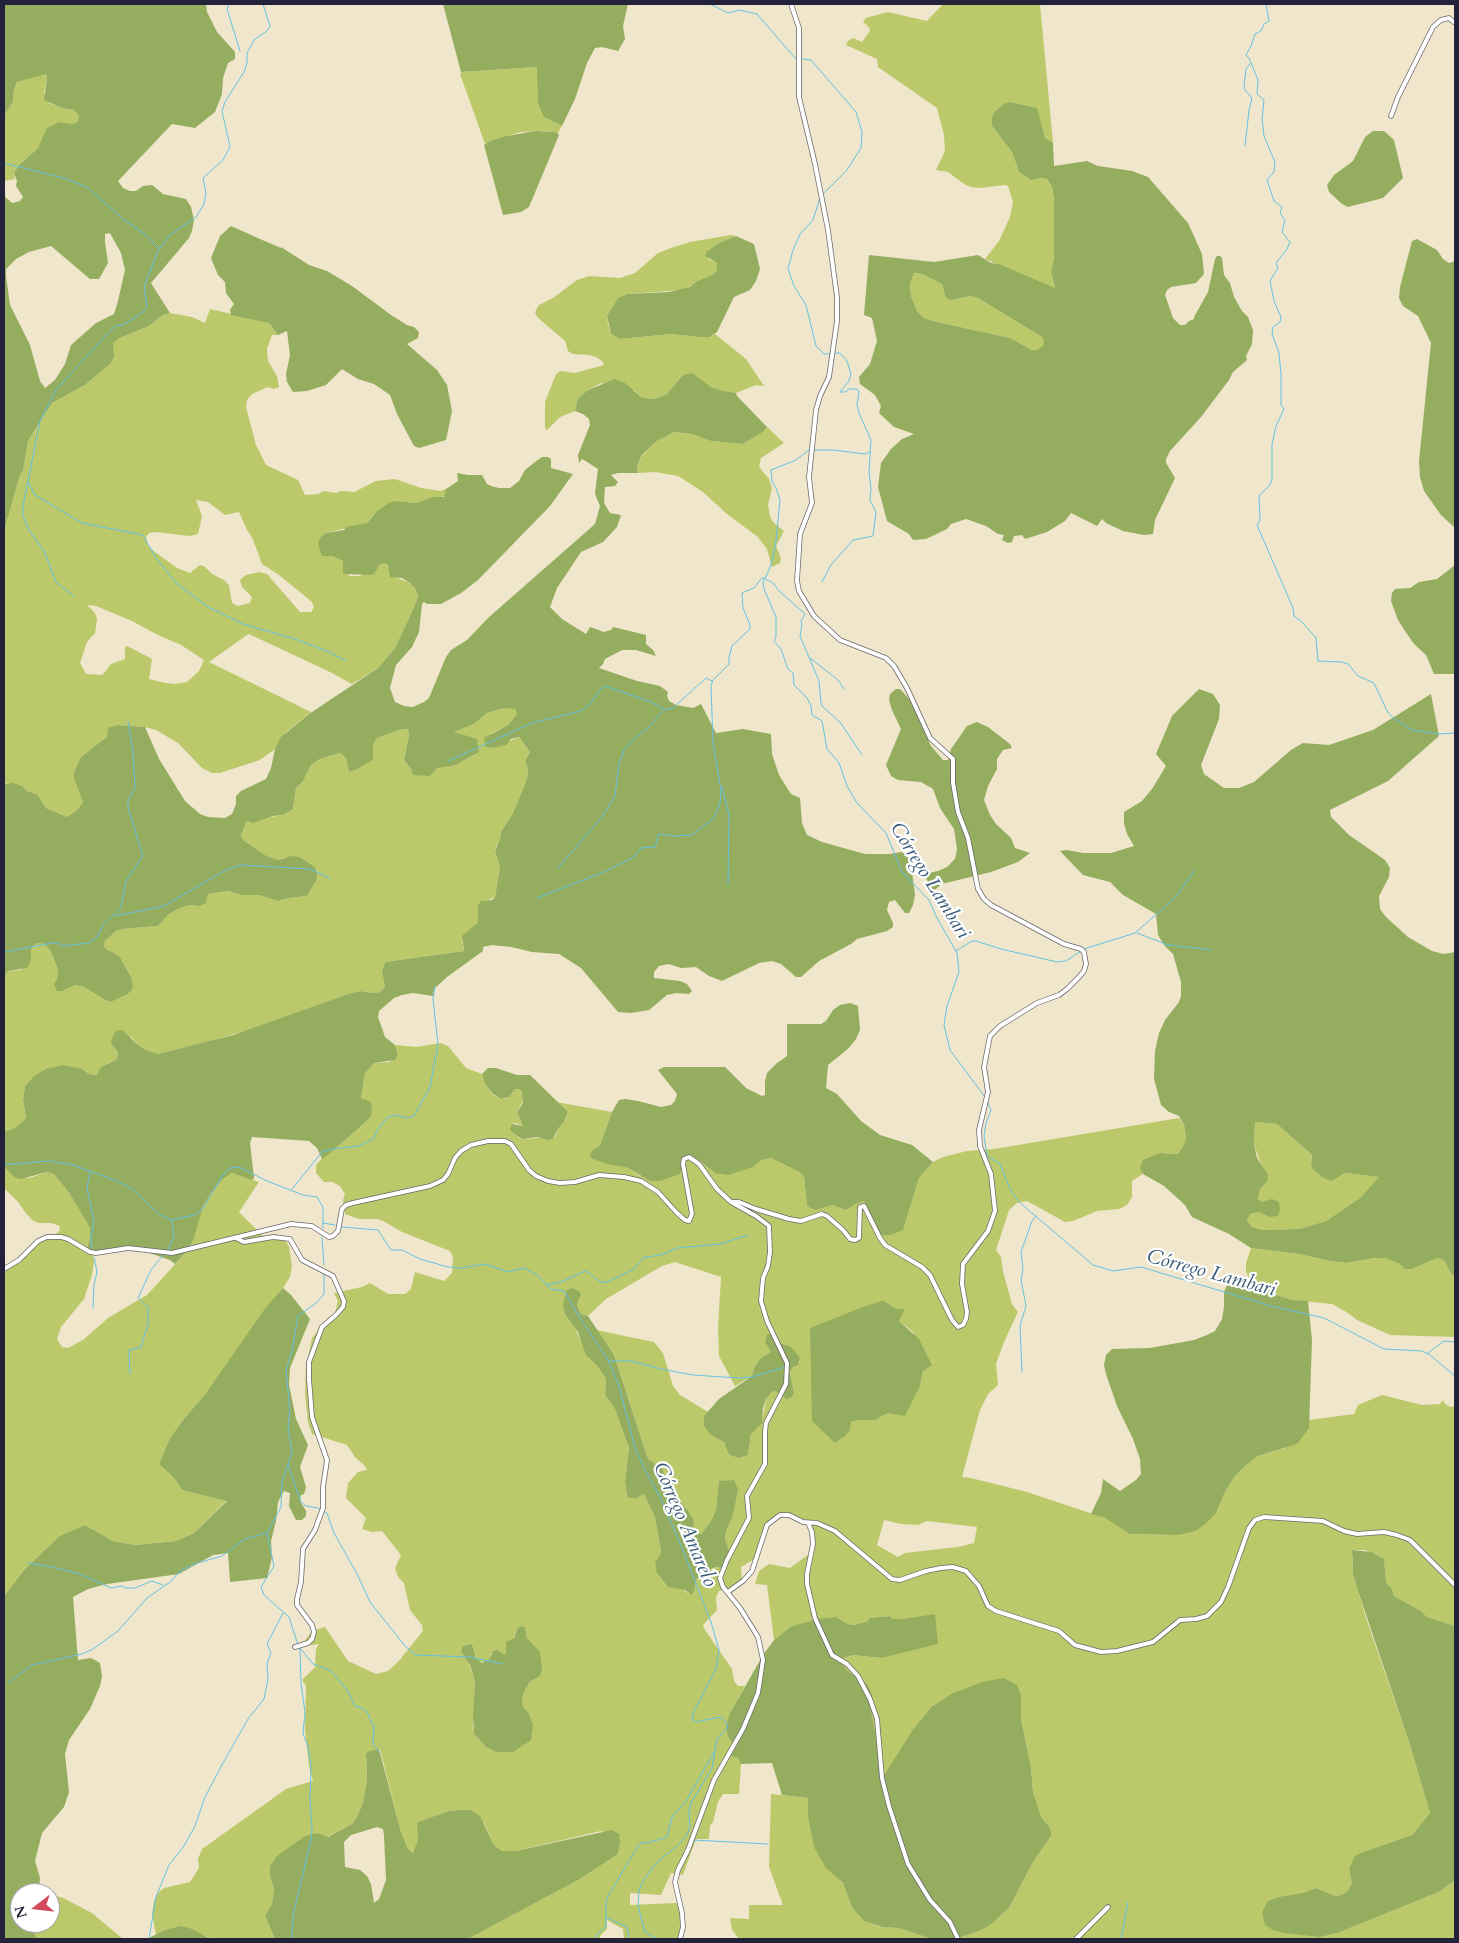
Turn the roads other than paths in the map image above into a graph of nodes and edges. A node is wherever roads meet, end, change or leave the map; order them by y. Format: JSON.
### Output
{"nodes":[{"id":1,"x":791,"y":4,"type":"edge"},
{"id":2,"x":1455,"y":23,"type":"edge"},
{"id":3,"x":1391,"y":116,"type":"dead end"},
{"id":4,"x":731,"y":1202,"type":"junction"},
{"id":5,"x":236,"y":1238,"type":"junction"},
{"id":6,"x":4,"y":1268,"type":"edge"},
{"id":7,"x":808,"y":1523,"type":"junction"},
{"id":8,"x":1455,"y":1585,"type":"edge"},
{"id":9,"x":728,"y":1592,"type":"junction"},
{"id":10,"x":295,"y":1647,"type":"dead end"},
{"id":11,"x":1108,"y":1907,"type":"dead end"},
{"id":12,"x":680,"y":1939,"type":"edge"},
{"id":13,"x":958,"y":1939,"type":"edge"},
{"id":14,"x":1076,"y":1939,"type":"edge"}],
"edges":[{"from":1,"to":4,"type":"street"},
{"from":2,"to":3,"type":"street"},
{"from":4,"to":5,"type":"street"},
{"from":4,"to":9,"type":"street"},
{"from":5,"to":6,"type":"street"},
{"from":5,"to":10,"type":"street"},
{"from":7,"to":8,"type":"street"},
{"from":7,"to":9,"type":"street"},
{"from":7,"to":13,"type":"street"},
{"from":9,"to":12,"type":"street"},
{"from":11,"to":14,"type":"street"}]}
